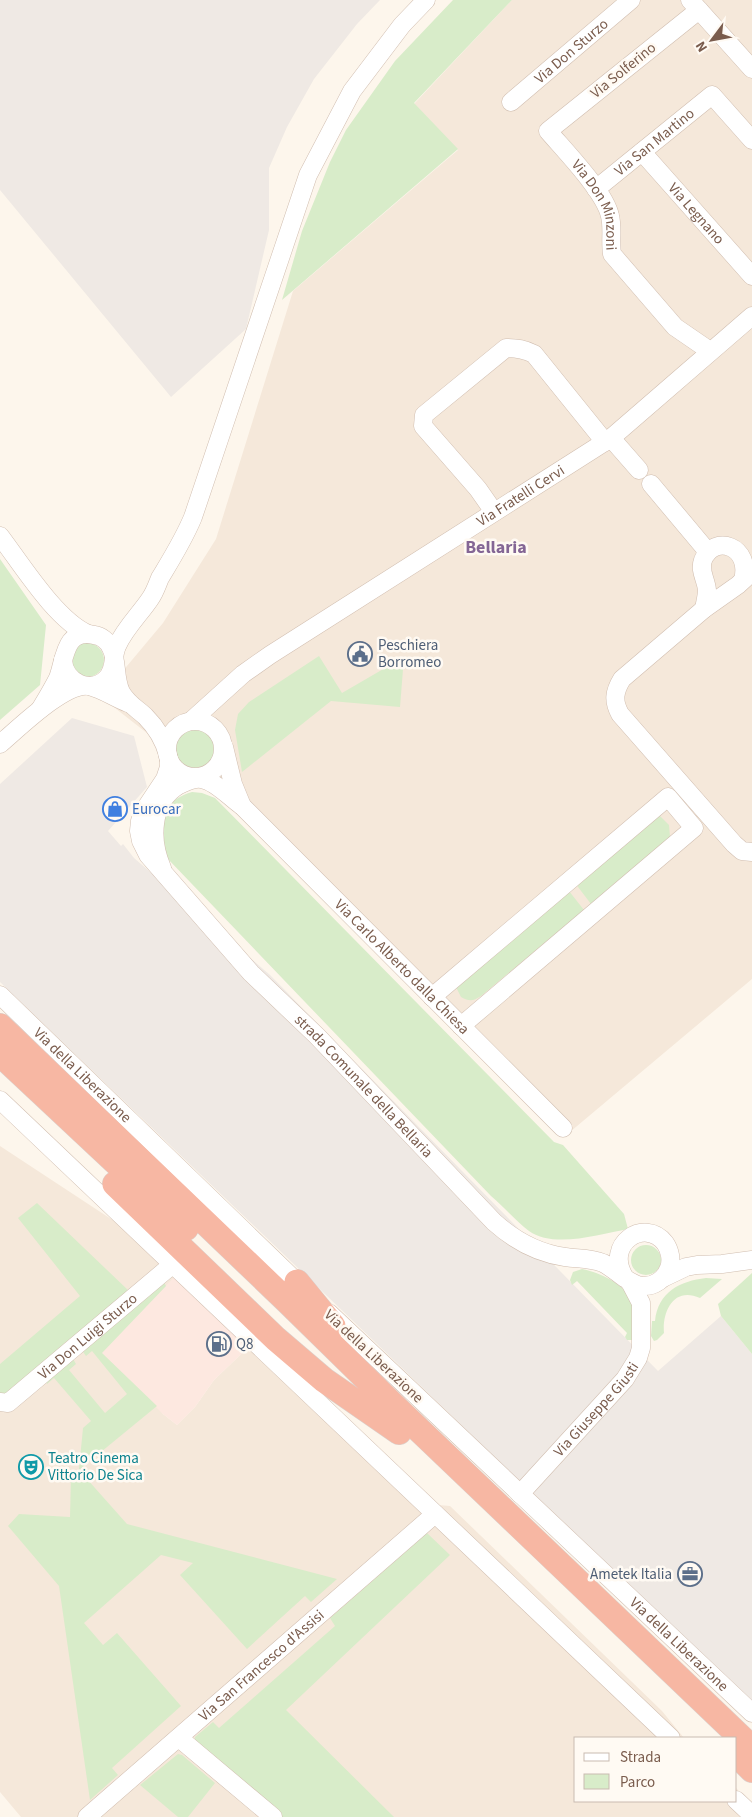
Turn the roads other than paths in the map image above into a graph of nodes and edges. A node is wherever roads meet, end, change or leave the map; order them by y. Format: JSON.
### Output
{"nodes":[{"id":1,"x":426,"y":0,"type":"edge"},
{"id":2,"x":631,"y":0,"type":"edge"},
{"id":3,"x":694,"y":5,"type":"edge"},
{"id":4,"x":752,"y":69,"type":"edge"},
{"id":5,"x":511,"y":102,"type":"dead end"},
{"id":6,"x":548,"y":131,"type":"joint"},
{"id":7,"x":752,"y":140,"type":"edge"},
{"id":8,"x":642,"y":152,"type":"junction"},
{"id":9,"x":596,"y":189,"type":"junction"},
{"id":10,"x":752,"y":276,"type":"edge"},
{"id":11,"x":752,"y":316,"type":"edge"},
{"id":12,"x":674,"y":327,"type":"junction"},
{"id":13,"x":710,"y":351,"type":"junction"},
{"id":14,"x":692,"y":367,"type":"junction"},
{"id":15,"x":608,"y":440,"type":"junction"},
{"id":16,"x":639,"y":470,"type":"dead end"},
{"id":17,"x":651,"y":484,"type":"dead end"},
{"id":18,"x":494,"y":512,"type":"junction"},
{"id":19,"x":0,"y":536,"type":"edge"},
{"id":20,"x":708,"y":552,"type":"junction"},
{"id":21,"x":744,"y":572,"type":"edge"},
{"id":22,"x":160,"y":579,"type":"junction"},
{"id":23,"x":704,"y":579,"type":"junction"},
{"id":24,"x":48,"y":599,"type":"junction"},
{"id":25,"x":704,"y":609,"type":"junction"},
{"id":26,"x":91,"y":634,"type":"junction"},
{"id":27,"x":63,"y":658,"type":"junction"},
{"id":28,"x":114,"y":660,"type":"junction"},
{"id":29,"x":87,"y":686,"type":"junction"},
{"id":30,"x":226,"y":690,"type":"junction"},
{"id":31,"x":128,"y":703,"type":"junction"},
{"id":32,"x":41,"y":708,"type":"junction"},
{"id":33,"x":145,"y":717,"type":"junction"},
{"id":34,"x":186,"y":723,"type":"junction"},
{"id":35,"x":223,"y":743,"type":"junction"},
{"id":36,"x":0,"y":744,"type":"edge"},
{"id":37,"x":168,"y":757,"type":"junction"},
{"id":38,"x":242,"y":806,"type":"junction"},
{"id":39,"x":752,"y":852,"type":"edge"},
{"id":40,"x":166,"y":876,"type":"junction"},
{"id":41,"x":0,"y":995,"type":"edge"},
{"id":42,"x":432,"y":997,"type":"junction"},
{"id":43,"x":0,"y":1026,"type":"edge"},
{"id":44,"x":461,"y":1026,"type":"junction"},
{"id":45,"x":0,"y":1054,"type":"edge"},
{"id":46,"x":0,"y":1074,"type":"edge"},
{"id":47,"x":0,"y":1100,"type":"edge"},
{"id":48,"x":563,"y":1128,"type":"dead end"},
{"id":49,"x":627,"y":1240,"type":"junction"},
{"id":50,"x":665,"y":1243,"type":"junction"},
{"id":51,"x":586,"y":1258,"type":"junction"},
{"id":52,"x":752,"y":1260,"type":"edge"},
{"id":53,"x":173,"y":1264,"type":"junction"},
{"id":54,"x":709,"y":1264,"type":"junction"},
{"id":55,"x":661,"y":1279,"type":"junction"},
{"id":56,"x":628,"y":1280,"type":"junction"},
{"id":57,"x":296,"y":1282,"type":"junction"},
{"id":58,"x":642,"y":1311,"type":"junction"},
{"id":59,"x":0,"y":1402,"type":"edge"},
{"id":60,"x":398,"y":1432,"type":"junction"},
{"id":61,"x":520,"y":1494,"type":"junction"},
{"id":62,"x":435,"y":1514,"type":"junction"},
{"id":63,"x":524,"y":1530,"type":"junction"},
{"id":64,"x":752,"y":1713,"type":"edge"},
{"id":65,"x":670,"y":1737,"type":"edge"},
{"id":66,"x":718,"y":1737,"type":"edge"},
{"id":67,"x":179,"y":1738,"type":"junction"},
{"id":68,"x":752,"y":1748,"type":"edge"},
{"id":69,"x":737,"y":1755,"type":"edge"},
{"id":70,"x":752,"y":1770,"type":"edge"},
{"id":71,"x":737,"y":1801,"type":"edge"},
{"id":72,"x":752,"y":1815,"type":"edge"},
{"id":73,"x":87,"y":1817,"type":"edge"},
{"id":74,"x":272,"y":1817,"type":"edge"}],
"edges":[{"from":1,"to":22,"type":"street"},
{"from":2,"to":5,"type":"street","name":"Via Don Sturzo"},
{"from":3,"to":4,"type":"street"},
{"from":3,"to":6,"type":"street","name":"Via Solferino"},
{"from":6,"to":9,"type":"street","name":"Via Don Minzoni"},
{"from":7,"to":8,"type":"street","name":"Via San Martino"},
{"from":8,"to":9,"type":"street","name":"Via San Martino"},
{"from":8,"to":10,"type":"street","name":"Via Legnano"},
{"from":9,"to":12,"type":"street","name":"Via Don Minzoni"},
{"from":11,"to":13,"type":"street","name":"Via Fratelli Cervi"},
{"from":12,"to":13,"type":"street","name":"Via Don Minzoni"},
{"from":12,"to":14,"type":"street","name":"Via Don Minzoni"},
{"from":13,"to":14,"type":"street","name":"Via Fratelli Cervi"},
{"from":14,"to":15,"type":"street","name":"Via Fratelli Cervi"},
{"from":15,"to":16,"type":"street"},
{"from":15,"to":18,"type":"street","name":"Via Fratelli Cervi"},
{"from":15,"to":18,"type":"street"},
{"from":17,"to":20,"type":"street"},
{"from":18,"to":30,"type":"street","name":"Via Fratelli Cervi"},
{"from":19,"to":24,"type":"street"},
{"from":20,"to":21,"type":"street"},
{"from":20,"to":23,"type":"street"},
{"from":21,"to":23,"type":"street"},
{"from":21,"to":25,"type":"street"},
{"from":22,"to":26,"type":"street"},
{"from":22,"to":28,"type":"street"},
{"from":23,"to":25,"type":"street"},
{"from":24,"to":26,"type":"street"},
{"from":24,"to":27,"type":"street"},
{"from":25,"to":39,"type":"street"},
{"from":26,"to":27,"type":"street"},
{"from":26,"to":28,"type":"street"},
{"from":27,"to":29,"type":"street"},
{"from":27,"to":32,"type":"street"},
{"from":28,"to":29,"type":"street"},
{"from":28,"to":31,"type":"street"},
{"from":29,"to":31,"type":"street"},
{"from":29,"to":32,"type":"street"},
{"from":30,"to":34,"type":"street","name":"Via Fratelli Cervi"},
{"from":30,"to":35,"type":"street"},
{"from":31,"to":33,"type":"street"},
{"from":32,"to":36,"type":"street"},
{"from":33,"to":34,"type":"street"},
{"from":33,"to":37,"type":"street"},
{"from":34,"to":35,"type":"street"},
{"from":34,"to":37,"type":"street"},
{"from":35,"to":37,"type":"street"},
{"from":35,"to":38,"type":"street","name":"Via Carlo Alberto dalla Chiesa"},
{"from":37,"to":40,"type":"street"},
{"from":38,"to":40,"type":"street","name":"Via Carlo Alberto dalla Chiesa"},
{"from":38,"to":42,"type":"street","name":"Via Carlo Alberto dalla Chiesa"},
{"from":40,"to":51,"type":"street","name":"strada Comunale della Bellaria"},
{"from":41,"to":57,"type":"street","name":"Via della Liberazione"},
{"from":42,"to":44,"type":"street","name":"Via Carlo Alberto dalla Chiesa"},
{"from":42,"to":44,"type":"street"},
{"from":43,"to":63,"type":"highway"},
{"from":44,"to":48,"type":"street","name":"Via Carlo Alberto dalla Chiesa"},
{"from":45,"to":60,"type":"highway"},
{"from":46,"to":60,"type":"highway"},
{"from":47,"to":53,"type":"street"},
{"from":49,"to":50,"type":"street"},
{"from":49,"to":51,"type":"street"},
{"from":49,"to":56,"type":"street"},
{"from":50,"to":54,"type":"street"},
{"from":50,"to":55,"type":"street"},
{"from":51,"to":56,"type":"street"},
{"from":52,"to":54,"type":"street"},
{"from":53,"to":59,"type":"street","name":"Via Don Luigi Sturzo"},
{"from":53,"to":62,"type":"street"},
{"from":54,"to":55,"type":"street"},
{"from":55,"to":56,"type":"street"},
{"from":55,"to":58,"type":"street","name":"Via Giuseppe Giusti"},
{"from":56,"to":58,"type":"street","name":"Via Giuseppe Giusti"},
{"from":57,"to":61,"type":"street","name":"Via della Liberazione"},
{"from":57,"to":63,"type":"highway"},
{"from":58,"to":61,"type":"street","name":"Via Giuseppe Giusti"},
{"from":60,"to":66,"type":"highway"},
{"from":61,"to":64,"type":"street","name":"Via della Liberazione"},
{"from":62,"to":65,"type":"street"},
{"from":62,"to":67,"type":"street","name":"Via San Francesco d'Assisi"},
{"from":63,"to":68,"type":"highway"},
{"from":67,"to":73,"type":"street","name":"Via San Francesco d'Assisi"},
{"from":67,"to":74,"type":"street"},
{"from":69,"to":70,"type":"highway"},
{"from":71,"to":72,"type":"street"}]}
